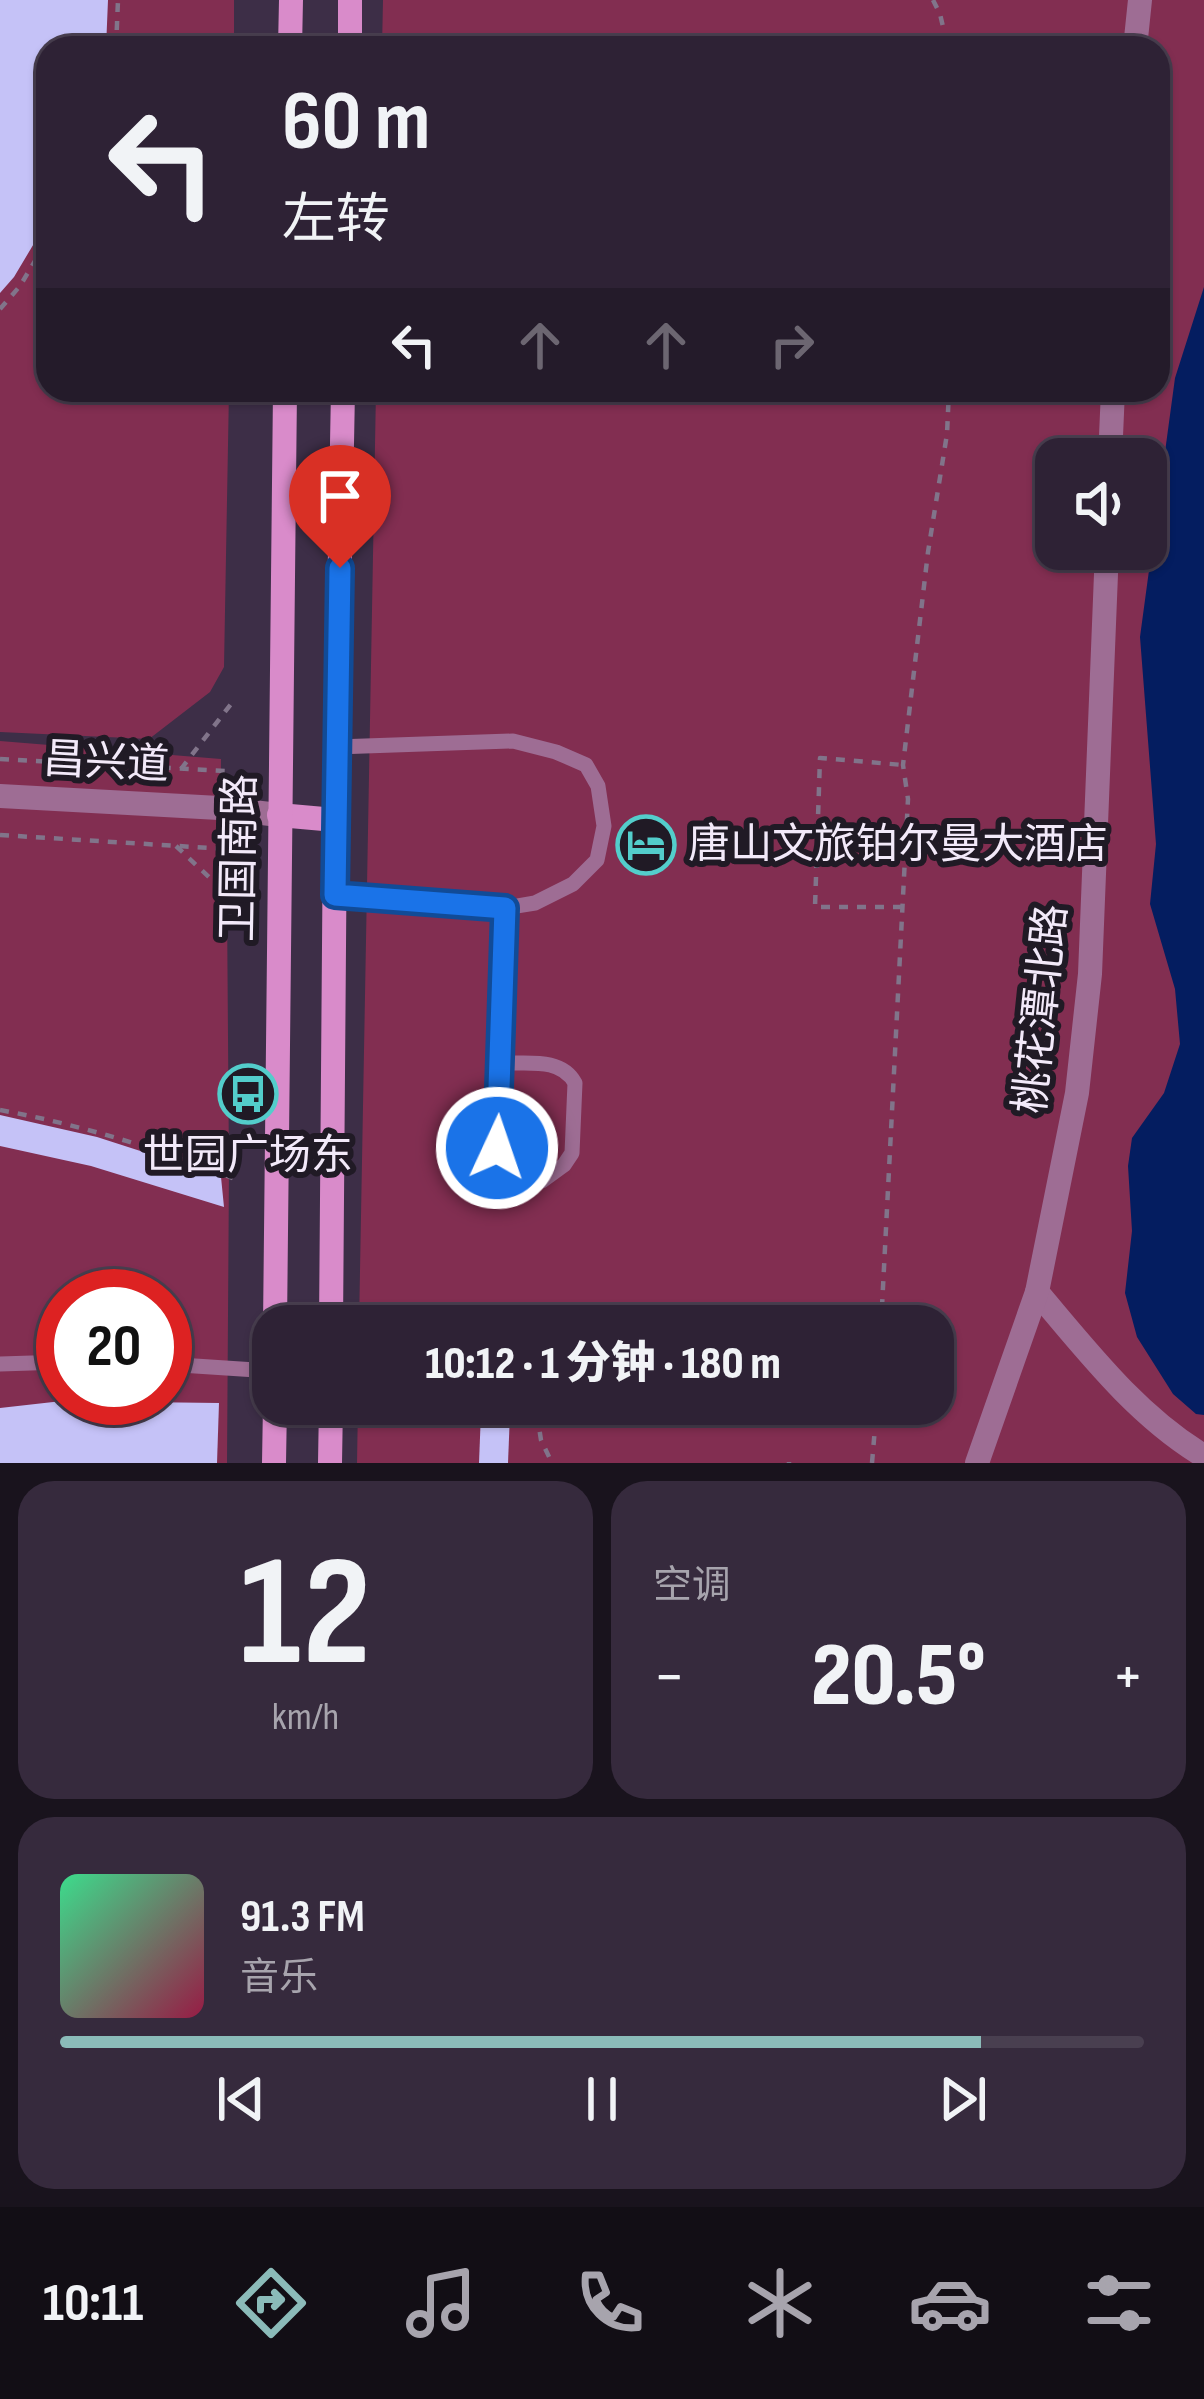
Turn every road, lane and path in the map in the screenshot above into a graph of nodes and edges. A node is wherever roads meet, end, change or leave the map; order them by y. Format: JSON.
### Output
{"nodes":[{"id":1,"x":118,"y":0,"type":"edge"},
{"id":2,"x":291,"y":0,"type":"edge"},
{"id":3,"x":350,"y":0,"type":"edge"},
{"id":4,"x":932,"y":0,"type":"edge"},
{"id":5,"x":1140,"y":0,"type":"edge"},
{"id":6,"x":116,"y":36,"type":"edge"},
{"id":7,"x":290,"y":36,"type":"edge"},
{"id":8,"x":350,"y":36,"type":"edge"},
{"id":9,"x":945,"y":36,"type":"edge"},
{"id":10,"x":1136,"y":36,"type":"edge"},
{"id":11,"x":36,"y":259,"type":"edge"},
{"id":12,"x":0,"y":308,"type":"edge"},
{"id":13,"x":285,"y":402,"type":"edge"},
{"id":14,"x":343,"y":402,"type":"edge"},
{"id":15,"x":948,"y":402,"type":"edge"},
{"id":16,"x":1112,"y":402,"type":"edge"},
{"id":17,"x":1111,"y":438,"type":"edge"},
{"id":18,"x":1106,"y":570,"type":"edge"},
{"id":19,"x":231,"y":704,"type":"dead end"},
{"id":20,"x":336,"y":747,"type":"junction"},
{"id":21,"x":0,"y":759,"type":"edge"},
{"id":22,"x":903,"y":765,"type":"junction"},
{"id":23,"x":181,"y":769,"type":"junction"},
{"id":24,"x":226,"y":771,"type":"dead end"},
{"id":25,"x":0,"y":796,"type":"edge"},
{"id":26,"x":279,"y":815,"type":"junction"},
{"id":27,"x":335,"y":820,"type":"junction"},
{"id":28,"x":0,"y":835,"type":"edge"},
{"id":29,"x":176,"y":846,"type":"junction"},
{"id":30,"x":227,"y":849,"type":"dead end"},
{"id":31,"x":228,"y":895,"type":"dead end"},
{"id":32,"x":335,"y":895,"type":"junction"},
{"id":33,"x":902,"y":907,"type":"junction"},
{"id":34,"x":505,"y":908,"type":"junction"},
{"id":35,"x":501,"y":1063,"type":"junction"},
{"id":36,"x":0,"y":1110,"type":"edge"},
{"id":37,"x":236,"y":1179,"type":"dead end"},
{"id":38,"x":1037,"y":1292,"type":"junction"},
{"id":39,"x":275,"y":1305,"type":"edge"},
{"id":40,"x":332,"y":1305,"type":"edge"},
{"id":41,"x":882,"y":1305,"type":"edge"},
{"id":42,"x":36,"y":1363,"type":"edge"},
{"id":43,"x":0,"y":1364,"type":"edge"},
{"id":44,"x":192,"y":1366,"type":"edge"},
{"id":45,"x":252,"y":1370,"type":"edge"},
{"id":46,"x":274,"y":1425,"type":"edge"},
{"id":47,"x":331,"y":1425,"type":"edge"},
{"id":48,"x":539,"y":1425,"type":"edge"},
{"id":49,"x":875,"y":1425,"type":"edge"},
{"id":50,"x":1203,"y":1456,"type":"edge"},
{"id":51,"x":274,"y":1463,"type":"edge"},
{"id":52,"x":330,"y":1463,"type":"edge"},
{"id":53,"x":552,"y":1463,"type":"edge"},
{"id":54,"x":872,"y":1463,"type":"edge"},
{"id":55,"x":977,"y":1463,"type":"edge"}],
"edges":[{"from":1,"to":6,"type":"path"},
{"from":2,"to":7,"type":"main road"},
{"from":3,"to":8,"type":"main road"},
{"from":4,"to":9,"type":"path"},
{"from":5,"to":10,"type":"street"},
{"from":11,"to":12,"type":"path"},
{"from":13,"to":26,"type":"main road","name":"卫国南路"},
{"from":14,"to":20,"type":"main road"},
{"from":15,"to":22,"type":"path"},
{"from":16,"to":17,"type":"street"},
{"from":18,"to":38,"type":"street","name":"桃花潭北路"},
{"from":19,"to":23,"type":"path"},
{"from":20,"to":27,"type":"main road"},
{"from":20,"to":34,"type":"lane"},
{"from":21,"to":23,"type":"path"},
{"from":22,"to":33,"type":"path"},
{"from":22,"to":33,"type":"path"},
{"from":23,"to":24,"type":"path"},
{"from":25,"to":26,"type":"street","name":"昌兴道"},
{"from":26,"to":27,"type":"main road"},
{"from":26,"to":39,"type":"main road","name":"卫国南路"},
{"from":27,"to":32,"type":"main road"},
{"from":28,"to":29,"type":"path"},
{"from":29,"to":30,"type":"path"},
{"from":29,"to":31,"type":"path"},
{"from":32,"to":34,"type":"lane"},
{"from":32,"to":40,"type":"main road"},
{"from":33,"to":41,"type":"path"},
{"from":34,"to":35,"type":"lane"},
{"from":35,"to":35,"type":"lane"},
{"from":36,"to":37,"type":"path"},
{"from":38,"to":50,"type":"street"},
{"from":38,"to":55,"type":"street","name":"桃花潭北路"},
{"from":42,"to":43,"type":"lane"},
{"from":44,"to":45,"type":"lane"},
{"from":46,"to":51,"type":"main road"},
{"from":47,"to":52,"type":"main road"},
{"from":48,"to":53,"type":"path"},
{"from":49,"to":54,"type":"path"}]}
